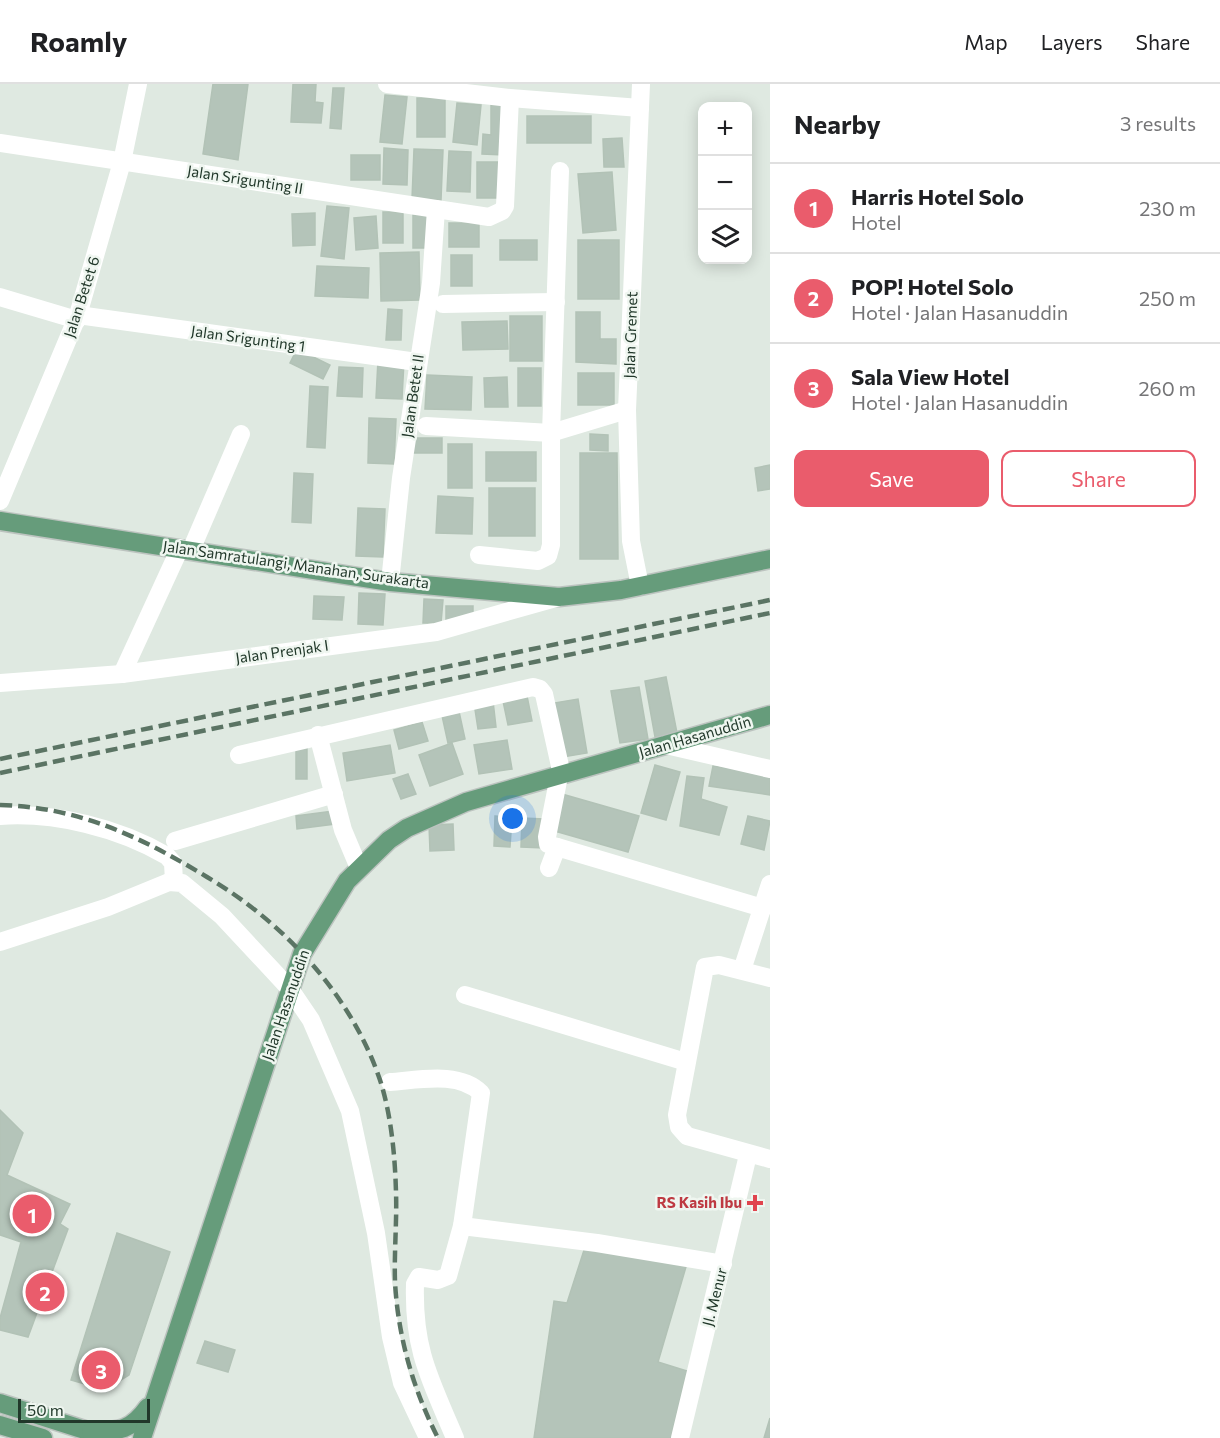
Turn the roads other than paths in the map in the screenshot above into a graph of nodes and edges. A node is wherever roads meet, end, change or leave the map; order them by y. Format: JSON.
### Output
{"nodes":[{"id":1,"x":138,"y":84,"type":"edge"},
{"id":2,"x":387,"y":84,"type":"edge"},
{"id":3,"x":641,"y":84,"type":"edge"},
{"id":4,"x":510,"y":98,"type":"junction"},
{"id":5,"x":640,"y":108,"type":"junction"},
{"id":6,"x":0,"y":143,"type":"edge"},
{"id":7,"x":122,"y":162,"type":"junction"},
{"id":8,"x":560,"y":171,"type":"dead end"},
{"id":9,"x":436,"y":209,"type":"junction"},
{"id":10,"x":0,"y":297,"type":"edge"},
{"id":11,"x":556,"y":302,"type":"junction"},
{"id":12,"x":443,"y":304,"type":"dead end"},
{"id":13,"x":77,"y":317,"type":"junction"},
{"id":14,"x":417,"y":362,"type":"junction"},
{"id":15,"x":627,"y":410,"type":"junction"},
{"id":16,"x":426,"y":426,"type":"dead end"},
{"id":17,"x":551,"y":433,"type":"junction"},
{"id":18,"x":241,"y":434,"type":"dead end"},
{"id":19,"x":2,"y":490,"type":"edge"},
{"id":20,"x":0,"y":521,"type":"edge"},
{"id":21,"x":186,"y":549,"type":"junction"},
{"id":22,"x":479,"y":555,"type":"dead end"},
{"id":23,"x":770,"y":559,"type":"edge"},
{"id":24,"x":390,"y":582,"type":"junction"},
{"id":25,"x":640,"y":586,"type":"junction"},
{"id":26,"x":559,"y":597,"type":"junction"},
{"id":27,"x":122,"y":674,"type":"junction"},
{"id":28,"x":0,"y":683,"type":"edge"},
{"id":29,"x":770,"y":715,"type":"edge"},
{"id":30,"x":318,"y":735,"type":"junction"},
{"id":31,"x":666,"y":746,"type":"junction"},
{"id":32,"x":239,"y":755,"type":"dead end"},
{"id":33,"x":770,"y":769,"type":"edge"},
{"id":34,"x":561,"y":775,"type":"junction"},
{"id":35,"x":334,"y":794,"type":"junction"},
{"id":36,"x":0,"y":816,"type":"edge"},
{"id":37,"x":175,"y":841,"type":"dead end"},
{"id":38,"x":557,"y":847,"type":"junction"},
{"id":39,"x":358,"y":868,"type":"junction"},
{"id":40,"x":549,"y":868,"type":"dead end"},
{"id":41,"x":174,"y":881,"type":"junction"},
{"id":42,"x":770,"y":884,"type":"edge"},
{"id":43,"x":763,"y":908,"type":"junction"},
{"id":44,"x":0,"y":942,"type":"edge"},
{"id":45,"x":742,"y":970,"type":"junction"},
{"id":46,"x":770,"y":978,"type":"edge"},
{"id":47,"x":290,"y":989,"type":"junction"},
{"id":48,"x":465,"y":994,"type":"dead end"},
{"id":49,"x":686,"y":1062,"type":"junction"},
{"id":50,"x":390,"y":1082,"type":"dead end"},
{"id":51,"x":748,"y":1155,"type":"junction"},
{"id":52,"x":770,"y":1159,"type":"edge"},
{"id":53,"x":462,"y":1226,"type":"junction"},
{"id":54,"x":723,"y":1264,"type":"junction"},
{"id":55,"x":152,"y":1401,"type":"junction"},
{"id":56,"x":0,"y":1403,"type":"edge"},
{"id":57,"x":0,"y":1425,"type":"edge"},
{"id":58,"x":96,"y":1435,"type":"edge"},
{"id":59,"x":43,"y":1438,"type":"edge"},
{"id":60,"x":142,"y":1438,"type":"edge"},
{"id":61,"x":157,"y":1438,"type":"edge"},
{"id":62,"x":428,"y":1438,"type":"edge"},
{"id":63,"x":454,"y":1438,"type":"edge"},
{"id":64,"x":681,"y":1438,"type":"edge"}],
"edges":[{"from":1,"to":7,"type":"street","name":"Jalan Betet 6"},
{"from":2,"to":4,"type":"street"},
{"from":3,"to":5,"type":"street","name":"Jalan Gremet"},
{"from":4,"to":5,"type":"street"},
{"from":4,"to":9,"type":"street","name":"Jalan Srigunting II"},
{"from":5,"to":15,"type":"street","name":"Jalan Gremet"},
{"from":6,"to":7,"type":"street","name":"Jalan Srigunting II"},
{"from":7,"to":9,"type":"street","name":"Jalan Srigunting II"},
{"from":7,"to":13,"type":"street","name":"Jalan Betet 6"},
{"from":8,"to":11,"type":"street"},
{"from":9,"to":14,"type":"street","name":"Jalan Betet II"},
{"from":10,"to":13,"type":"street","name":"Jalan Srigunting 1"},
{"from":11,"to":12,"type":"street"},
{"from":11,"to":17,"type":"street"},
{"from":13,"to":14,"type":"street","name":"Jalan Srigunting 1"},
{"from":13,"to":19,"type":"street","name":"Jalan Betet 6"},
{"from":14,"to":24,"type":"street","name":"Jalan Betet II"},
{"from":15,"to":17,"type":"street"},
{"from":15,"to":25,"type":"street","name":"Jalan Gremet"},
{"from":16,"to":17,"type":"street"},
{"from":17,"to":22,"type":"street"},
{"from":18,"to":21,"type":"street"},
{"from":20,"to":21,"type":"main road","name":"Jalan Samratulangi, Manahan, Surakarta"},
{"from":21,"to":24,"type":"main road","name":"Jalan Samratulangi, Manahan, Surakarta"},
{"from":21,"to":27,"type":"street"},
{"from":23,"to":25,"type":"main road","name":"Jalan Samratulangi, Manahan, Surakarta"},
{"from":24,"to":26,"type":"main road","name":"Jalan Samratulangi, Manahan, Surakarta"},
{"from":25,"to":26,"type":"main road","name":"Jalan Samratulangi, Manahan, Surakarta"},
{"from":26,"to":27,"type":"street","name":"Jalan Prenjak I"},
{"from":27,"to":28,"type":"street","name":"Jalan Prenjak I"},
{"from":29,"to":31,"type":"main road","name":"Jalan Hasanuddin"},
{"from":30,"to":32,"type":"street"},
{"from":30,"to":34,"type":"street"},
{"from":30,"to":35,"type":"street"},
{"from":31,"to":33,"type":"street"},
{"from":31,"to":34,"type":"main road","name":"Jalan Hasanuddin"},
{"from":34,"to":38,"type":"street"},
{"from":34,"to":39,"type":"main road","name":"Jalan Hasanuddin"},
{"from":35,"to":37,"type":"street"},
{"from":35,"to":39,"type":"street"},
{"from":36,"to":41,"type":"street"},
{"from":38,"to":40,"type":"street"},
{"from":38,"to":43,"type":"street"},
{"from":39,"to":47,"type":"main road","name":"Jalan Hasanuddin"},
{"from":41,"to":44,"type":"street"},
{"from":41,"to":47,"type":"street"},
{"from":42,"to":43,"type":"street"},
{"from":43,"to":45,"type":"street"},
{"from":45,"to":46,"type":"street"},
{"from":45,"to":49,"type":"street"},
{"from":47,"to":55,"type":"main road","name":"Jalan Hasanuddin"},
{"from":47,"to":62,"type":"street"},
{"from":48,"to":49,"type":"street"},
{"from":49,"to":51,"type":"street"},
{"from":50,"to":53,"type":"street"},
{"from":51,"to":52,"type":"street"},
{"from":51,"to":54,"type":"street","name":"Jl. Menur"},
{"from":53,"to":54,"type":"street"},
{"from":53,"to":63,"type":"street"},
{"from":54,"to":64,"type":"street","name":"Jl. Menur"},
{"from":55,"to":58,"type":"main road"},
{"from":55,"to":60,"type":"main road","name":"Jalan Hasanuddin"},
{"from":55,"to":61,"type":"main road"},
{"from":56,"to":58,"type":"main road"},
{"from":57,"to":59,"type":"main road"}]}
